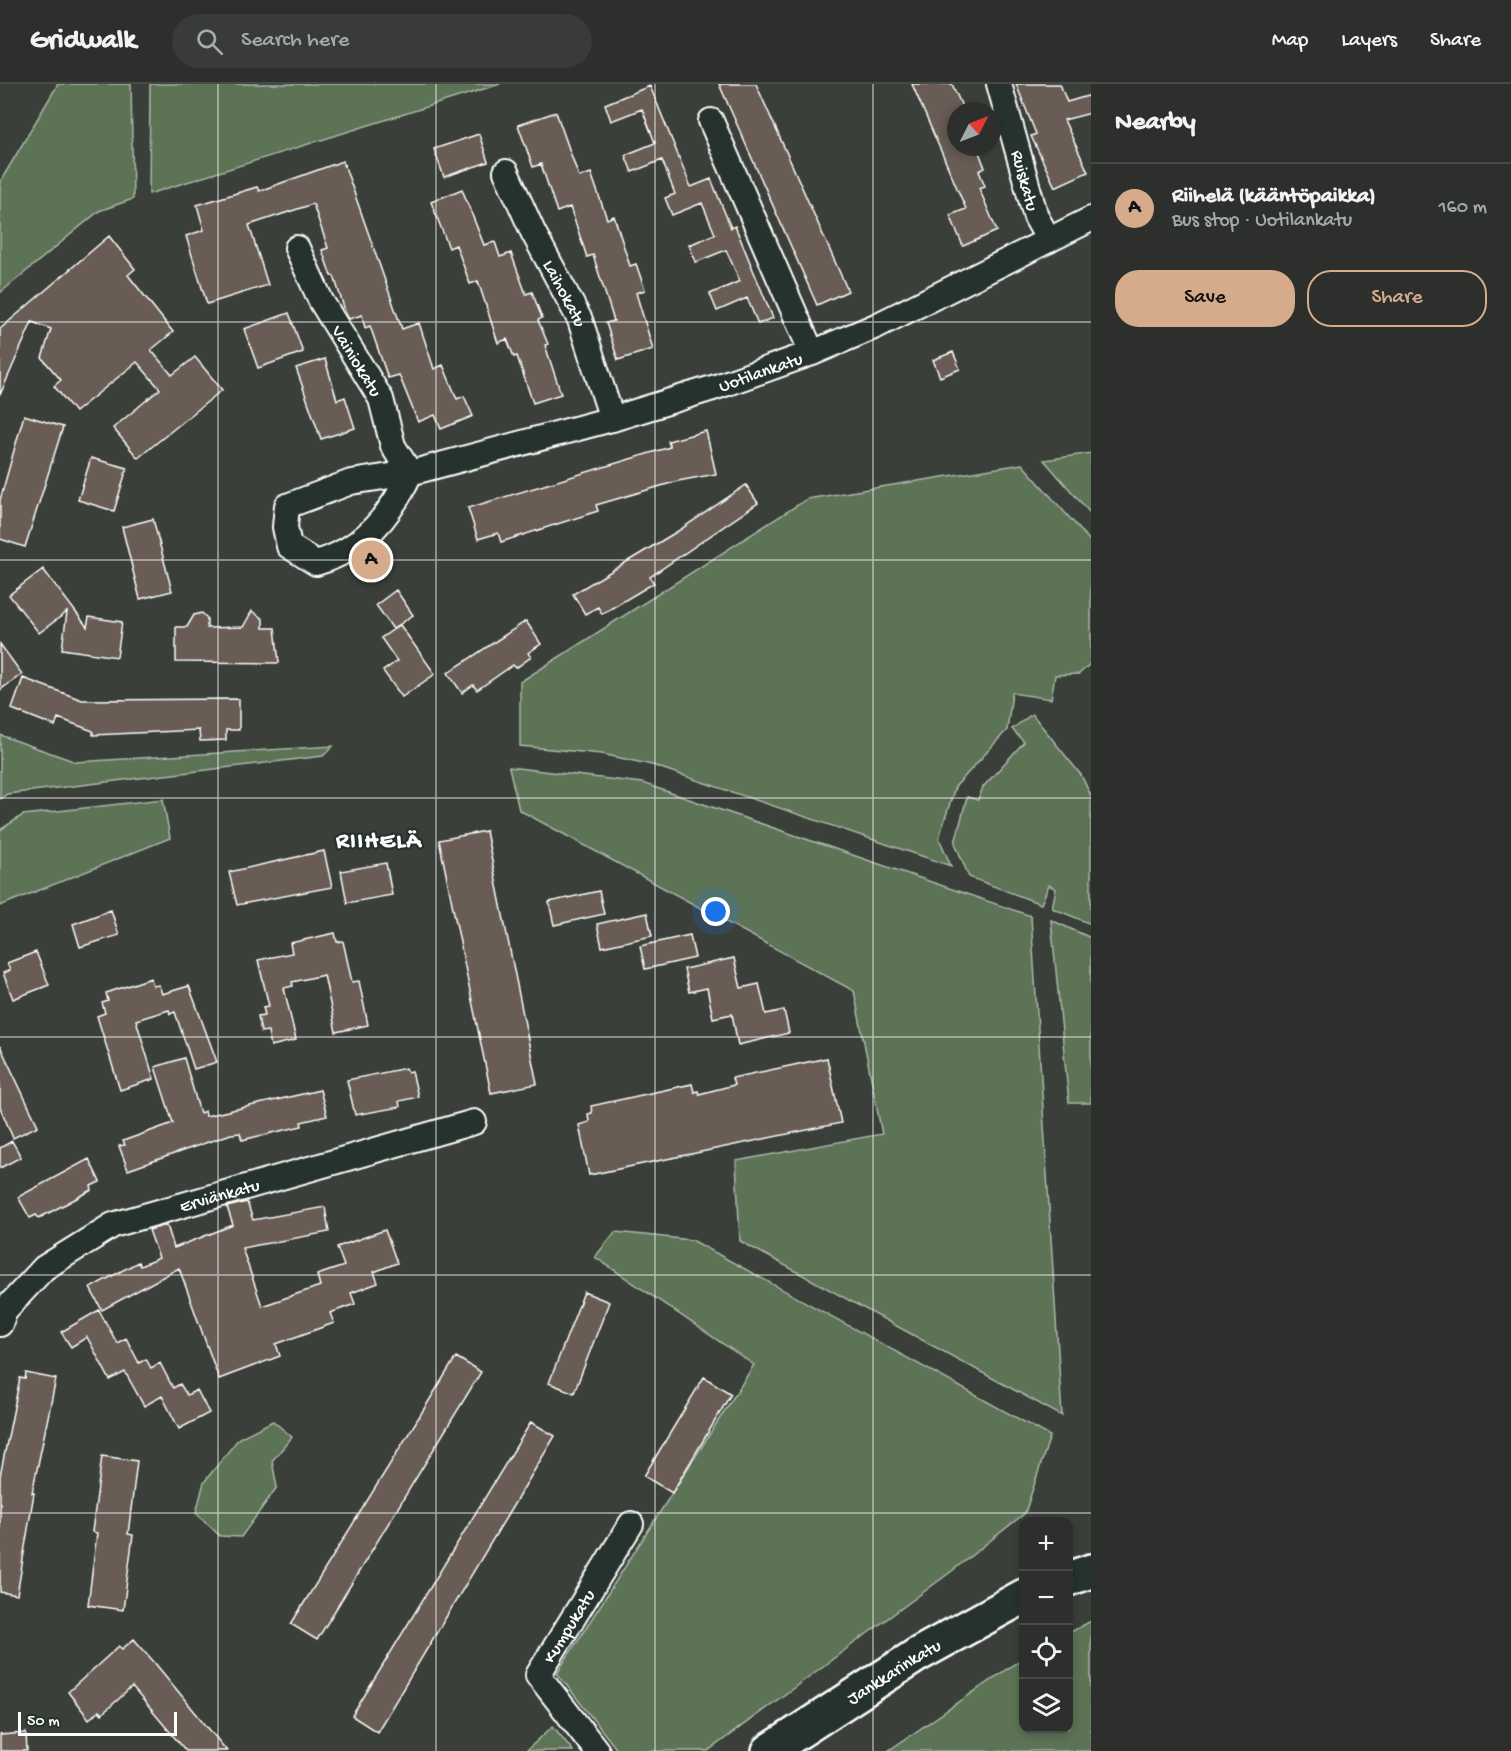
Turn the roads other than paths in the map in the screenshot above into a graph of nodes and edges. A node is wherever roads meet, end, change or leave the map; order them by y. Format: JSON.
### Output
{"nodes":[{"id":1,"x":999,"y":84,"type":"edge"},
{"id":2,"x":711,"y":121,"type":"dead end"},
{"id":3,"x":506,"y":172,"type":"dead end"},
{"id":4,"x":1091,"y":219,"type":"edge"},
{"id":5,"x":1049,"y":240,"type":"junction"},
{"id":6,"x":297,"y":249,"type":"dead end"},
{"id":7,"x":812,"y":353,"type":"junction"},
{"id":8,"x":612,"y":419,"type":"junction"},
{"id":9,"x":410,"y":473,"type":"junction"},
{"id":10,"x":474,"y":1122,"type":"dead end"},
{"id":11,"x":0,"y":1324,"type":"edge"},
{"id":12,"x":632,"y":1524,"type":"dead end"},
{"id":13,"x":1091,"y":1571,"type":"edge"},
{"id":14,"x":1073,"y":1577,"type":"edge"},
{"id":15,"x":1019,"y":1598,"type":"edge"},
{"id":16,"x":597,"y":1751,"type":"edge"},
{"id":17,"x":769,"y":1751,"type":"edge"}],
"edges":[{"from":1,"to":5,"type":"street","name":"Ruiskatu"},
{"from":2,"to":7,"type":"street"},
{"from":3,"to":8,"type":"street","name":"Laihokatu"},
{"from":4,"to":5,"type":"street","name":"Uotilankatu"},
{"from":5,"to":7,"type":"street","name":"Uotilankatu"},
{"from":6,"to":9,"type":"street","name":"Vainiokatu"},
{"from":7,"to":8,"type":"street","name":"Uotilankatu"},
{"from":8,"to":9,"type":"street","name":"Uotilankatu"},
{"from":9,"to":9,"type":"street","name":"Uotilankatu"},
{"from":10,"to":11,"type":"street","name":"Erviänkatu"},
{"from":12,"to":16,"type":"street","name":"Kumpukatu"},
{"from":13,"to":14,"type":"street"},
{"from":15,"to":17,"type":"street","name":"Jankkarinkatu"}]}
